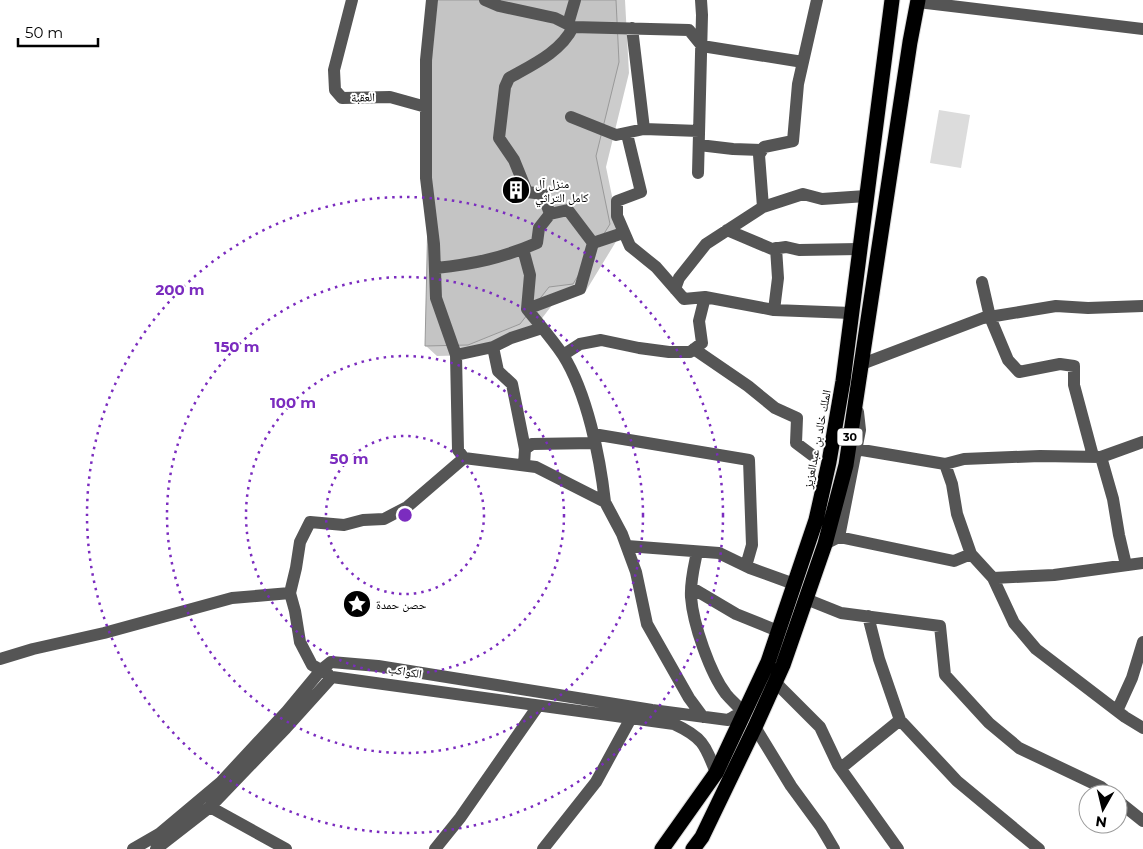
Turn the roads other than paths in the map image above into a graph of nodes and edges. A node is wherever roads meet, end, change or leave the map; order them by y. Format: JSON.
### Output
{"nodes":[{"id":1,"x":352,"y":0,"type":"edge"},
{"id":2,"x":432,"y":0,"type":"edge"},
{"id":3,"x":486,"y":0,"type":"edge"},
{"id":4,"x":575,"y":0,"type":"edge"},
{"id":5,"x":701,"y":0,"type":"edge"},
{"id":6,"x":817,"y":0,"type":"edge"},
{"id":7,"x":892,"y":0,"type":"edge"},
{"id":8,"x":918,"y":1,"type":"edge"},
{"id":9,"x":570,"y":26,"type":"junction"},
{"id":10,"x":632,"y":28,"type":"junction"},
{"id":11,"x":1143,"y":29,"type":"edge"},
{"id":12,"x":702,"y":46,"type":"junction"},
{"id":13,"x":803,"y":62,"type":"junction"},
{"id":14,"x":426,"y":106,"type":"junction"},
{"id":15,"x":571,"y":118,"type":"dead end"},
{"id":16,"x":644,"y":129,"type":"junction"},
{"id":17,"x":699,"y":131,"type":"junction"},
{"id":18,"x":627,"y":134,"type":"junction"},
{"id":19,"x":699,"y":145,"type":"junction"},
{"id":20,"x":761,"y":150,"type":"junction"},
{"id":21,"x":698,"y":173,"type":"dead end"},
{"id":22,"x":866,"y":196,"type":"junction"},
{"id":23,"x":763,"y":206,"type":"junction"},
{"id":24,"x":550,"y":214,"type":"junction"},
{"id":25,"x":727,"y":230,"type":"junction"},
{"id":26,"x":623,"y":233,"type":"junction"},
{"id":27,"x":593,"y":243,"type":"junction"},
{"id":28,"x":776,"y":248,"type":"junction"},
{"id":29,"x":523,"y":249,"type":"junction"},
{"id":30,"x":859,"y":249,"type":"junction"},
{"id":31,"x":436,"y":268,"type":"junction"},
{"id":32,"x":982,"y":282,"type":"dead end"},
{"id":33,"x":675,"y":289,"type":"junction"},
{"id":34,"x":705,"y":297,"type":"junction"},
{"id":35,"x":1143,"y":306,"type":"edge"},
{"id":36,"x":527,"y":310,"type":"junction"},
{"id":37,"x":774,"y":310,"type":"junction"},
{"id":38,"x":851,"y":313,"type":"junction"},
{"id":39,"x":990,"y":317,"type":"junction"},
{"id":40,"x":542,"y":328,"type":"junction"},
{"id":41,"x":493,"y":347,"type":"junction"},
{"id":42,"x":694,"y":349,"type":"junction"},
{"id":43,"x":456,"y":355,"type":"junction"},
{"id":44,"x":562,"y":355,"type":"junction"},
{"id":45,"x":862,"y":364,"type":"junction"},
{"id":46,"x":857,"y":397,"type":"junction"},
{"id":47,"x":594,"y":439,"type":"junction"},
{"id":48,"x":1143,"y":442,"type":"edge"},
{"id":49,"x":525,"y":449,"type":"junction"},
{"id":50,"x":856,"y":449,"type":"junction"},
{"id":51,"x":812,"y":456,"type":"dead end"},
{"id":52,"x":1097,"y":457,"type":"junction"},
{"id":53,"x":464,"y":458,"type":"junction"},
{"id":54,"x":944,"y":464,"type":"junction"},
{"id":55,"x":524,"y":466,"type":"junction"},
{"id":56,"x":605,"y":502,"type":"junction"},
{"id":57,"x":840,"y":537,"type":"junction"},
{"id":58,"x":825,"y":544,"type":"junction"},
{"id":59,"x":627,"y":546,"type":"junction"},
{"id":60,"x":697,"y":552,"type":"junction"},
{"id":61,"x":971,"y":554,"type":"junction"},
{"id":62,"x":1143,"y":563,"type":"edge"},
{"id":63,"x":1126,"y":565,"type":"junction"},
{"id":64,"x":746,"y":566,"type":"junction"},
{"id":65,"x":993,"y":578,"type":"junction"},
{"id":66,"x":794,"y":584,"type":"junction"},
{"id":67,"x":692,"y":588,"type":"junction"},
{"id":68,"x":290,"y":593,"type":"junction"},
{"id":69,"x":806,"y":599,"type":"junction"},
{"id":70,"x":868,"y":616,"type":"junction"},
{"id":71,"x":778,"y":631,"type":"junction"},
{"id":72,"x":1143,"y":642,"type":"edge"},
{"id":73,"x":0,"y":660,"type":"edge"},
{"id":74,"x":327,"y":674,"type":"junction"},
{"id":75,"x":776,"y":683,"type":"junction"},
{"id":76,"x":538,"y":706,"type":"junction"},
{"id":77,"x":744,"y":710,"type":"junction"},
{"id":78,"x":1117,"y":711,"type":"junction"},
{"id":79,"x":703,"y":717,"type":"junction"},
{"id":80,"x":631,"y":718,"type":"junction"},
{"id":81,"x":900,"y":720,"type":"junction"},
{"id":82,"x":755,"y":726,"type":"junction"},
{"id":83,"x":1143,"y":728,"type":"edge"},
{"id":84,"x":840,"y":768,"type":"junction"},
{"id":85,"x":716,"y":773,"type":"junction"},
{"id":86,"x":1095,"y":784,"type":"edge"},
{"id":87,"x":210,"y":807,"type":"junction"},
{"id":88,"x":1128,"y":809,"type":"edge"},
{"id":89,"x":1143,"y":821,"type":"edge"},
{"id":90,"x":133,"y":849,"type":"edge"},
{"id":91,"x":156,"y":849,"type":"edge"},
{"id":92,"x":286,"y":849,"type":"edge"},
{"id":93,"x":436,"y":849,"type":"edge"},
{"id":94,"x":543,"y":849,"type":"edge"},
{"id":95,"x":662,"y":849,"type":"edge"},
{"id":96,"x":693,"y":849,"type":"edge"},
{"id":97,"x":834,"y":849,"type":"edge"},
{"id":98,"x":898,"y":849,"type":"edge"},
{"id":99,"x":1039,"y":849,"type":"edge"}],
"edges":[{"from":1,"to":14,"type":"street","name":"العقبة"},
{"from":2,"to":14,"type":"street"},
{"from":3,"to":9,"type":"street"},
{"from":4,"to":9,"type":"street"},
{"from":5,"to":12,"type":"street"},
{"from":6,"to":13,"type":"street"},
{"from":7,"to":22,"type":"highway","name":"الملك خالد بن عبدالعزيز","number":"30"},
{"from":8,"to":11,"type":"street"},
{"from":8,"to":45,"type":"highway","number":"30"},
{"from":9,"to":10,"type":"street"},
{"from":9,"to":24,"type":"street"},
{"from":10,"to":12,"type":"street"},
{"from":10,"to":16,"type":"street"},
{"from":12,"to":13,"type":"street"},
{"from":12,"to":17,"type":"street"},
{"from":13,"to":20,"type":"street"},
{"from":14,"to":31,"type":"street"},
{"from":15,"to":18,"type":"street"},
{"from":16,"to":17,"type":"street"},
{"from":16,"to":18,"type":"street"},
{"from":17,"to":19,"type":"street"},
{"from":18,"to":26,"type":"street"},
{"from":19,"to":20,"type":"street"},
{"from":19,"to":21,"type":"street"},
{"from":20,"to":23,"type":"street"},
{"from":22,"to":23,"type":"street"},
{"from":22,"to":30,"type":"highway","name":"الملك خالد بن عبدالعزيز","number":"30"},
{"from":23,"to":25,"type":"street"},
{"from":24,"to":27,"type":"street"},
{"from":24,"to":29,"type":"street"},
{"from":25,"to":28,"type":"street"},
{"from":25,"to":33,"type":"street"},
{"from":26,"to":27,"type":"street"},
{"from":26,"to":33,"type":"street"},
{"from":27,"to":36,"type":"street"},
{"from":28,"to":30,"type":"street"},
{"from":28,"to":37,"type":"street"},
{"from":29,"to":31,"type":"street"},
{"from":29,"to":36,"type":"street"},
{"from":30,"to":38,"type":"highway","name":"الملك خالد بن عبدالعزيز","number":"30"},
{"from":31,"to":43,"type":"street"},
{"from":32,"to":39,"type":"street"},
{"from":33,"to":34,"type":"street"},
{"from":34,"to":37,"type":"street"},
{"from":34,"to":42,"type":"street"},
{"from":35,"to":39,"type":"street"},
{"from":36,"to":40,"type":"street"},
{"from":37,"to":38,"type":"street"},
{"from":38,"to":66,"type":"highway","name":"الملك خالد بن عبدالعزيز","number":"30"},
{"from":39,"to":45,"type":"street"},
{"from":39,"to":52,"type":"street"},
{"from":40,"to":41,"type":"street"},
{"from":40,"to":44,"type":"street"},
{"from":41,"to":43,"type":"street"},
{"from":41,"to":49,"type":"street"},
{"from":42,"to":44,"type":"street"},
{"from":42,"to":51,"type":"street"},
{"from":43,"to":53,"type":"street"},
{"from":44,"to":47,"type":"street"},
{"from":45,"to":46,"type":"highway","number":"30"},
{"from":46,"to":50,"type":"street"},
{"from":46,"to":58,"type":"highway","number":"30"},
{"from":47,"to":49,"type":"street"},
{"from":47,"to":56,"type":"street"},
{"from":47,"to":64,"type":"street"},
{"from":48,"to":52,"type":"street"},
{"from":49,"to":55,"type":"street"},
{"from":50,"to":54,"type":"street"},
{"from":50,"to":57,"type":"street"},
{"from":52,"to":54,"type":"street"},
{"from":52,"to":63,"type":"street"},
{"from":53,"to":55,"type":"street"},
{"from":53,"to":68,"type":"street"},
{"from":54,"to":61,"type":"street"},
{"from":55,"to":56,"type":"street"},
{"from":56,"to":59,"type":"street"},
{"from":57,"to":58,"type":"street"},
{"from":57,"to":61,"type":"street"},
{"from":58,"to":69,"type":"highway","number":"30"},
{"from":59,"to":60,"type":"street"},
{"from":59,"to":79,"type":"street"},
{"from":60,"to":64,"type":"street"},
{"from":60,"to":67,"type":"street"},
{"from":61,"to":65,"type":"street"},
{"from":62,"to":63,"type":"street"},
{"from":63,"to":65,"type":"street"},
{"from":64,"to":66,"type":"street"},
{"from":65,"to":78,"type":"street"},
{"from":66,"to":71,"type":"highway","name":"الملك خالد بن عبدالعزيز","number":"30"},
{"from":67,"to":71,"type":"street"},
{"from":67,"to":77,"type":"street"},
{"from":68,"to":73,"type":"street"},
{"from":68,"to":74,"type":"street"},
{"from":69,"to":70,"type":"street"},
{"from":69,"to":75,"type":"highway","number":"30"},
{"from":70,"to":81,"type":"street"},
{"from":70,"to":86,"type":"street"},
{"from":71,"to":77,"type":"highway","name":"الملك خالد بن عبدالعزيز","number":"30"},
{"from":72,"to":78,"type":"street"},
{"from":74,"to":76,"type":"street","name":"الكواكب"},
{"from":74,"to":79,"type":"street","name":"الكواكب"},
{"from":74,"to":87,"type":"street"},
{"from":74,"to":90,"type":"street"},
{"from":75,"to":82,"type":"highway","number":"30"},
{"from":75,"to":84,"type":"street"},
{"from":76,"to":80,"type":"street","name":"الكواكب"},
{"from":76,"to":93,"type":"street"},
{"from":77,"to":79,"type":"street","name":"الكواكب"},
{"from":77,"to":85,"type":"highway","name":"الملك خالد بن عبدالعزيز","number":"30"},
{"from":78,"to":83,"type":"street"},
{"from":80,"to":85,"type":"street","name":"الكواكب"},
{"from":80,"to":94,"type":"street"},
{"from":81,"to":84,"type":"street"},
{"from":81,"to":99,"type":"street"},
{"from":82,"to":96,"type":"highway","number":"30"},
{"from":82,"to":97,"type":"street"},
{"from":84,"to":98,"type":"street"},
{"from":85,"to":95,"type":"highway","name":"الملك خالد بن عبدالعزيز","number":"30"},
{"from":87,"to":91,"type":"street"},
{"from":87,"to":92,"type":"street"},
{"from":88,"to":89,"type":"street"}]}
